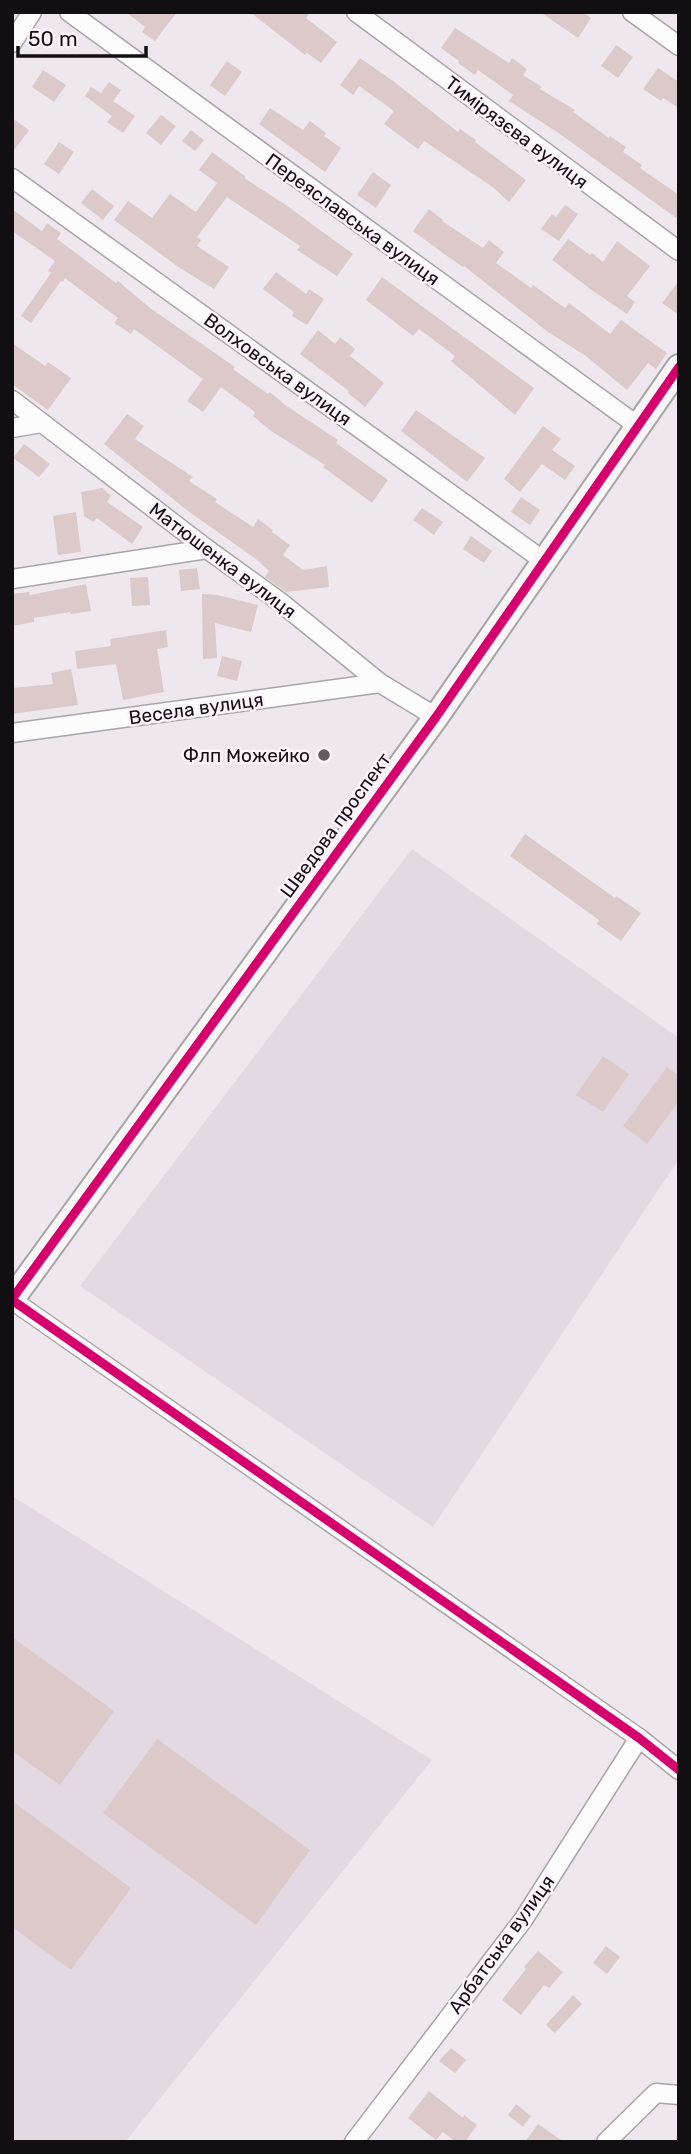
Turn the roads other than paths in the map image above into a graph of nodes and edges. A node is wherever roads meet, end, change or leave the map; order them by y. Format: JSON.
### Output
{"nodes":[{"id":1,"x":32,"y":12,"type":"edge"},
{"id":2,"x":69,"y":12,"type":"edge"},
{"id":3,"x":356,"y":12,"type":"edge"},
{"id":4,"x":632,"y":12,"type":"edge"},
{"id":5,"x":12,"y":43,"type":"edge"},
{"id":6,"x":679,"y":46,"type":"edge"},
{"id":7,"x":12,"y":178,"type":"edge"},
{"id":8,"x":679,"y":251,"type":"edge"},
{"id":9,"x":679,"y":367,"type":"edge"},
{"id":10,"x":12,"y":400,"type":"edge"},
{"id":11,"x":43,"y":423,"type":"junction"},
{"id":12,"x":638,"y":426,"type":"junction"},
{"id":13,"x":12,"y":428,"type":"edge"},
{"id":14,"x":207,"y":549,"type":"junction"},
{"id":15,"x":544,"y":561,"type":"junction"},
{"id":16,"x":12,"y":579,"type":"edge"},
{"id":17,"x":380,"y":683,"type":"junction"},
{"id":18,"x":436,"y":718,"type":"junction"},
{"id":19,"x":12,"y":733,"type":"edge"},
{"id":20,"x":12,"y":1299,"type":"edge"},
{"id":21,"x":639,"y":1738,"type":"junction"},
{"id":22,"x":679,"y":1770,"type":"edge"},
{"id":23,"x":679,"y":2095,"type":"edge"},
{"id":24,"x":354,"y":2142,"type":"edge"},
{"id":25,"x":606,"y":2142,"type":"edge"}],
"edges":[{"from":1,"to":5,"type":"street"},
{"from":2,"to":12,"type":"street","name":"Переяславська вулиця"},
{"from":3,"to":8,"type":"street","name":"Тимірязєва вулиця"},
{"from":4,"to":6,"type":"street"},
{"from":7,"to":15,"type":"street","name":"Волховська вулиця"},
{"from":9,"to":12,"type":"street","name":"Шведова проспект"},
{"from":10,"to":11,"type":"street","name":"Матюшенка вулиця"},
{"from":11,"to":13,"type":"street"},
{"from":11,"to":14,"type":"street","name":"Матюшенка вулиця"},
{"from":12,"to":15,"type":"street","name":"Шведова проспект"},
{"from":14,"to":16,"type":"street"},
{"from":14,"to":17,"type":"street","name":"Матюшенка вулиця"},
{"from":15,"to":18,"type":"street","name":"Шведова проспект"},
{"from":17,"to":18,"type":"street","name":"Матюшенка вулиця"},
{"from":17,"to":19,"type":"street","name":"Весела вулиця"},
{"from":18,"to":20,"type":"street","name":"Шведова проспект"},
{"from":20,"to":21,"type":"street"},
{"from":21,"to":22,"type":"street"},
{"from":21,"to":24,"type":"street","name":"Арбатська вулиця"},
{"from":23,"to":25,"type":"street"}]}
